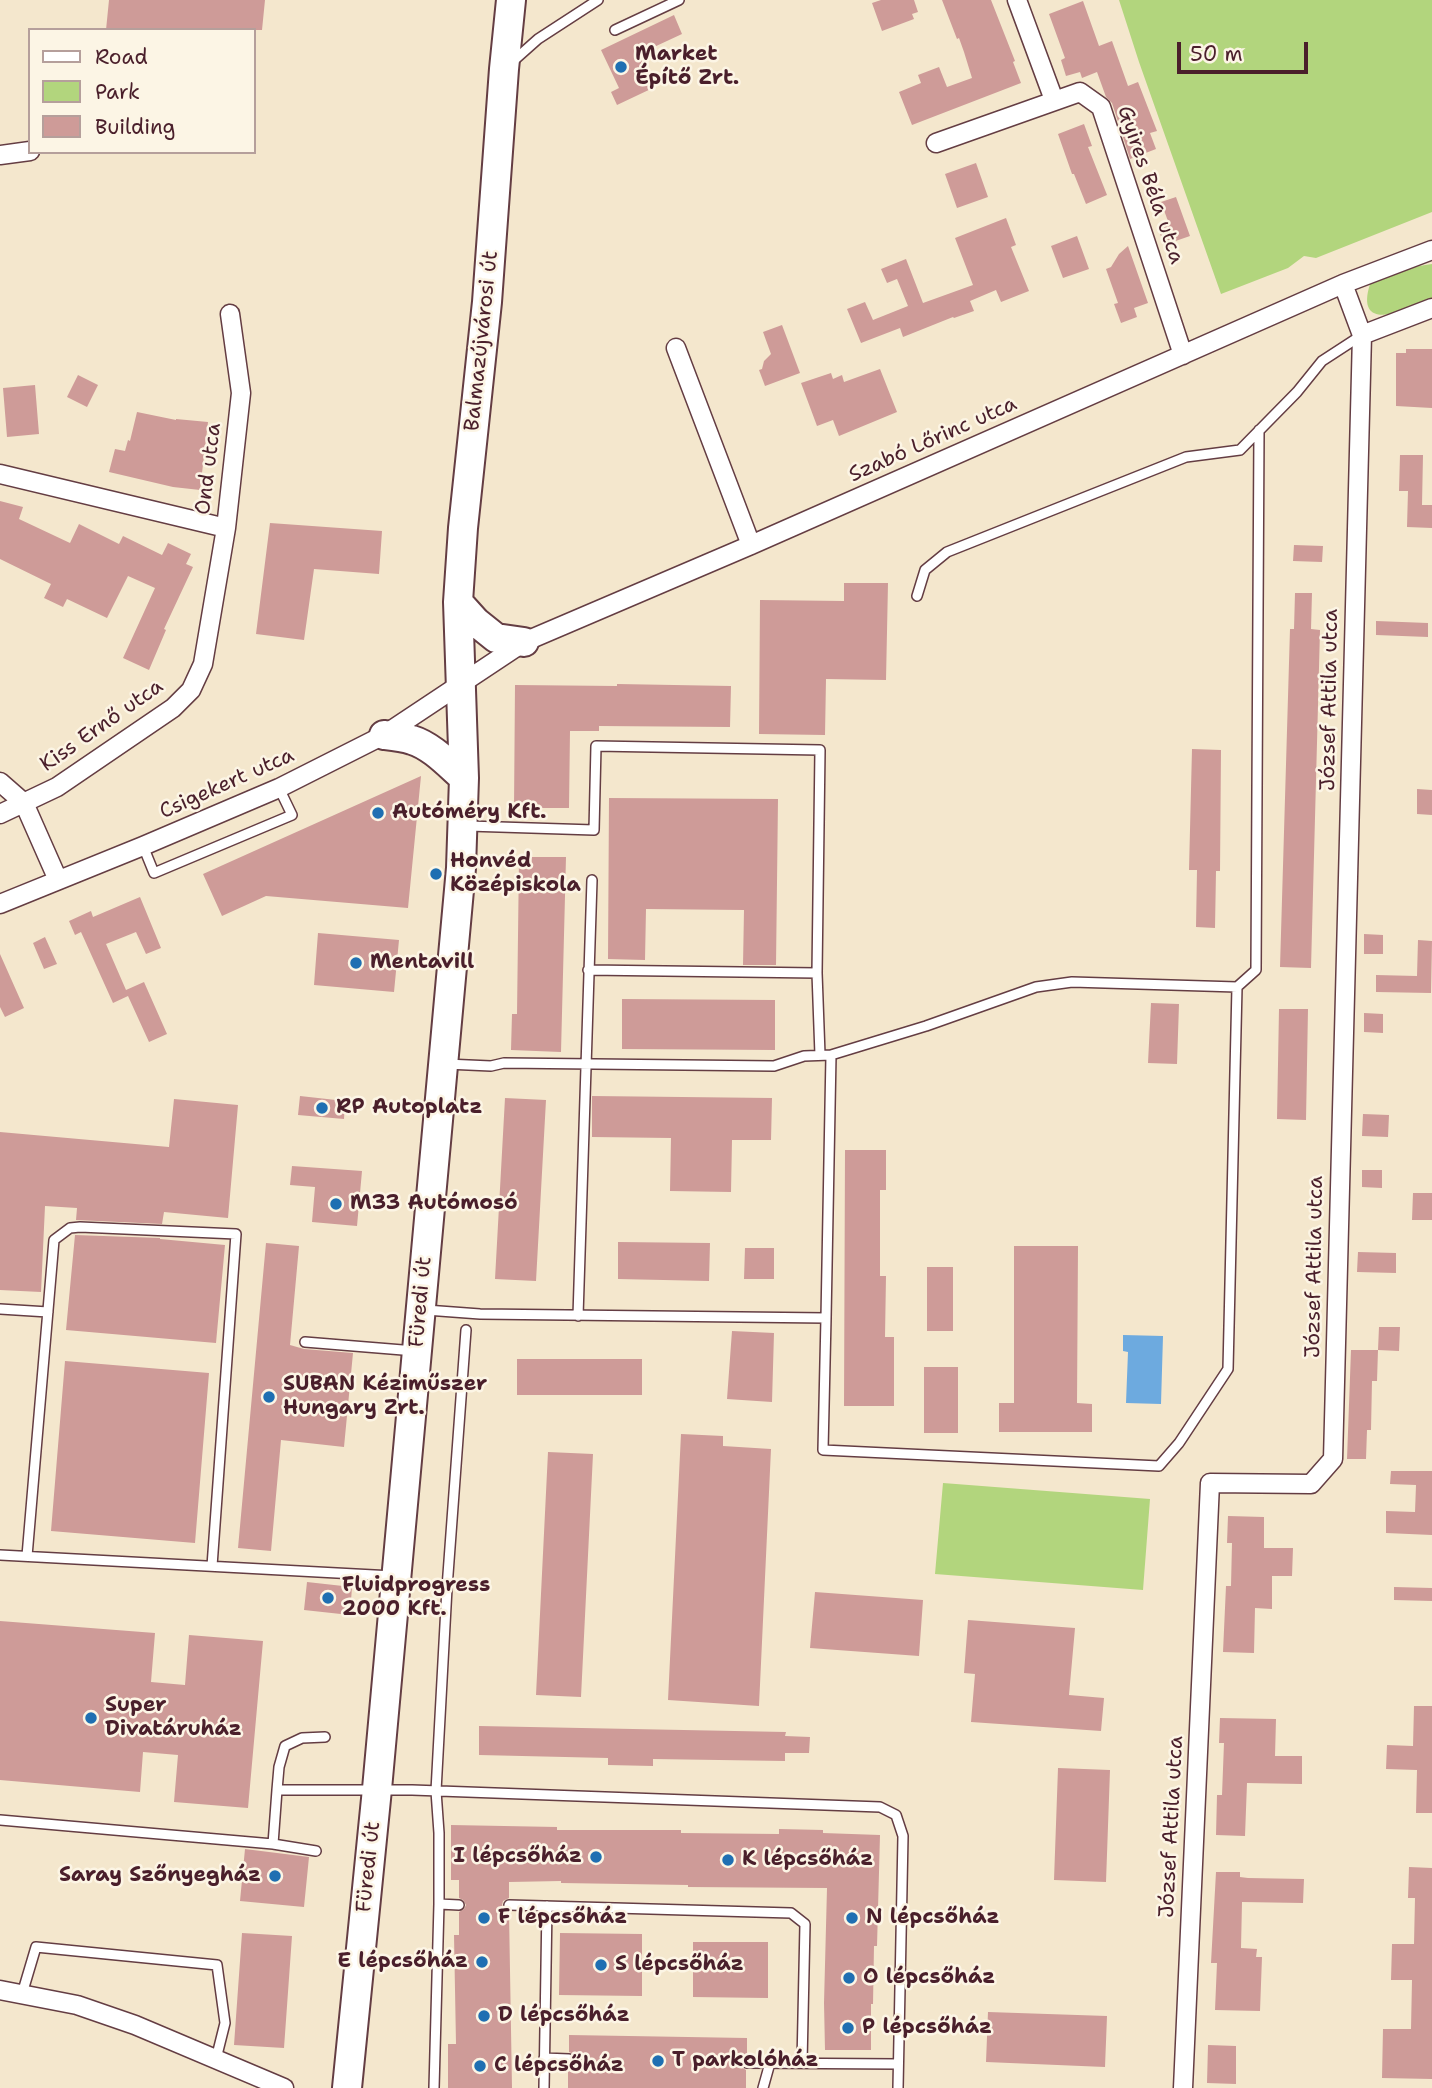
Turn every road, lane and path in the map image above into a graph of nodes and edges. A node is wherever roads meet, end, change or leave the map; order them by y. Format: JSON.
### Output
{"nodes":[{"id":1,"x":511,"y":0,"type":"edge"},
{"id":2,"x":598,"y":0,"type":"edge"},
{"id":3,"x":679,"y":0,"type":"edge"},
{"id":4,"x":1017,"y":0,"type":"edge"},
{"id":5,"x":615,"y":30,"type":"dead end"},
{"id":6,"x":504,"y":69,"type":"junction"},
{"id":7,"x":1054,"y":100,"type":"junction"},
{"id":8,"x":936,"y":143,"type":"dead end"},
{"id":9,"x":28,"y":151,"type":"edge"},
{"id":10,"x":0,"y":155,"type":"edge"},
{"id":11,"x":1431,"y":250,"type":"edge"},
{"id":12,"x":1343,"y":284,"type":"junction"},
{"id":13,"x":1432,"y":308,"type":"edge"},
{"id":14,"x":230,"y":314,"type":"dead end"},
{"id":15,"x":1362,"y":335,"type":"junction"},
{"id":16,"x":676,"y":348,"type":"dead end"},
{"id":17,"x":1183,"y":355,"type":"junction"},
{"id":18,"x":1259,"y":430,"type":"junction"},
{"id":19,"x":0,"y":474,"type":"edge"},
{"id":20,"x":226,"y":528,"type":"junction"},
{"id":21,"x":751,"y":545,"type":"junction"},
{"id":22,"x":917,"y":596,"type":"dead end"},
{"id":23,"x":458,"y":602,"type":"junction"},
{"id":24,"x":524,"y":642,"type":"junction"},
{"id":25,"x":460,"y":682,"type":"junction"},
{"id":26,"x":383,"y":734,"type":"junction"},
{"id":27,"x":464,"y":778,"type":"junction"},
{"id":28,"x":0,"y":782,"type":"edge"},
{"id":29,"x":279,"y":788,"type":"junction"},
{"id":30,"x":24,"y":803,"type":"junction"},
{"id":31,"x":0,"y":814,"type":"edge"},
{"id":32,"x":462,"y":826,"type":"junction"},
{"id":33,"x":143,"y":846,"type":"junction"},
{"id":34,"x":58,"y":880,"type":"junction"},
{"id":35,"x":592,"y":880,"type":"dead end"},
{"id":36,"x":0,"y":904,"type":"edge"},
{"id":37,"x":588,"y":970,"type":"junction"},
{"id":38,"x":817,"y":973,"type":"junction"},
{"id":39,"x":1237,"y":987,"type":"junction"},
{"id":40,"x":820,"y":1055,"type":"junction"},
{"id":41,"x":831,"y":1055,"type":"junction"},
{"id":42,"x":443,"y":1064,"type":"junction"},
{"id":43,"x":585,"y":1064,"type":"junction"},
{"id":44,"x":0,"y":1309,"type":"edge"},
{"id":45,"x":421,"y":1310,"type":"junction"},
{"id":46,"x":48,"y":1312,"type":"junction"},
{"id":47,"x":578,"y":1316,"type":"junction"},
{"id":48,"x":826,"y":1318,"type":"junction"},
{"id":49,"x":466,"y":1330,"type":"dead end"},
{"id":50,"x":305,"y":1342,"type":"dead end"},
{"id":51,"x":417,"y":1352,"type":"junction"},
{"id":52,"x":0,"y":1555,"type":"edge"},
{"id":53,"x":27,"y":1556,"type":"junction"},
{"id":54,"x":212,"y":1566,"type":"junction"},
{"id":55,"x":397,"y":1576,"type":"junction"},
{"id":56,"x":325,"y":1737,"type":"dead end"},
{"id":57,"x":377,"y":1789,"type":"junction"},
{"id":58,"x":277,"y":1790,"type":"junction"},
{"id":59,"x":436,"y":1791,"type":"junction"},
{"id":60,"x":0,"y":1820,"type":"edge"},
{"id":61,"x":272,"y":1844,"type":"junction"},
{"id":62,"x":316,"y":1851,"type":"dead end"},
{"id":63,"x":439,"y":1904,"type":"junction"},
{"id":64,"x":459,"y":1905,"type":"dead end"},
{"id":65,"x":509,"y":1905,"type":"dead end"},
{"id":66,"x":547,"y":1906,"type":"junction"},
{"id":67,"x":0,"y":1990,"type":"edge"},
{"id":68,"x":22,"y":1994,"type":"junction"},
{"id":69,"x":544,"y":2058,"type":"junction"},
{"id":70,"x":216,"y":2059,"type":"junction"},
{"id":71,"x":569,"y":2059,"type":"dead end"},
{"id":72,"x":747,"y":2063,"type":"dead end"},
{"id":73,"x":770,"y":2063,"type":"junction"},
{"id":74,"x":802,"y":2063,"type":"junction"},
{"id":75,"x":898,"y":2064,"type":"junction"},
{"id":76,"x":285,"y":2088,"type":"edge"},
{"id":77,"x":347,"y":2088,"type":"edge"},
{"id":78,"x":434,"y":2088,"type":"edge"},
{"id":79,"x":544,"y":2088,"type":"edge"},
{"id":80,"x":763,"y":2088,"type":"edge"},
{"id":81,"x":898,"y":2088,"type":"edge"},
{"id":82,"x":1183,"y":2088,"type":"edge"}],
"edges":[{"from":1,"to":6,"type":"main road","name":"Balmazújvárosi út"},
{"from":2,"to":6,"type":"lane"},
{"from":3,"to":5,"type":"lane"},
{"from":4,"to":7,"type":"street"},
{"from":6,"to":23,"type":"main road","name":"Balmazújvárosi út"},
{"from":7,"to":8,"type":"street","name":"Gyires Béla utca"},
{"from":7,"to":17,"type":"street","name":"Gyires Béla utca"},
{"from":9,"to":10,"type":"street"},
{"from":11,"to":12,"type":"street","name":"Szabó Lőrinc utca"},
{"from":12,"to":15,"type":"street"},
{"from":12,"to":17,"type":"street","name":"Szabó Lőrinc utca"},
{"from":13,"to":15,"type":"street"},
{"from":14,"to":20,"type":"street","name":"Ond utca"},
{"from":15,"to":18,"type":"lane"},
{"from":15,"to":82,"type":"street","name":"József Attila utca"},
{"from":16,"to":21,"type":"street"},
{"from":17,"to":21,"type":"street","name":"Szabó Lőrinc utca"},
{"from":18,"to":22,"type":"lane"},
{"from":18,"to":39,"type":"lane"},
{"from":19,"to":20,"type":"street","name":"Ond utca"},
{"from":20,"to":30,"type":"street","name":"Kiss Ernő utca"},
{"from":21,"to":24,"type":"street","name":"Szabó Lőrinc utca"},
{"from":23,"to":24,"type":"main road"},
{"from":23,"to":25,"type":"main road","name":"Balmazújvárosi út"},
{"from":24,"to":25,"type":"street","name":"Szabó Lőrinc utca"},
{"from":25,"to":26,"type":"street","name":"Csigekert utca"},
{"from":25,"to":27,"type":"main road","name":"Füredi út"},
{"from":26,"to":27,"type":"main road"},
{"from":26,"to":29,"type":"street","name":"Csigekert utca"},
{"from":27,"to":32,"type":"main road","name":"Füredi út"},
{"from":28,"to":30,"type":"street"},
{"from":29,"to":33,"type":"street","name":"Csigekert utca"},
{"from":29,"to":33,"type":"lane"},
{"from":30,"to":31,"type":"street","name":"Kiss Ernő utca"},
{"from":30,"to":34,"type":"street"},
{"from":32,"to":38,"type":"lane"},
{"from":32,"to":42,"type":"main road","name":"Füredi út"},
{"from":33,"to":34,"type":"street","name":"Csigekert utca"},
{"from":34,"to":36,"type":"street","name":"Csigekert utca"},
{"from":35,"to":37,"type":"lane"},
{"from":37,"to":38,"type":"lane"},
{"from":37,"to":43,"type":"lane"},
{"from":38,"to":40,"type":"lane"},
{"from":39,"to":41,"type":"lane"},
{"from":39,"to":48,"type":"lane"},
{"from":40,"to":41,"type":"lane"},
{"from":40,"to":43,"type":"lane"},
{"from":41,"to":48,"type":"lane"},
{"from":42,"to":43,"type":"lane"},
{"from":42,"to":45,"type":"main road","name":"Füredi út"},
{"from":43,"to":47,"type":"lane"},
{"from":44,"to":46,"type":"lane"},
{"from":45,"to":47,"type":"lane"},
{"from":45,"to":51,"type":"main road","name":"Füredi út"},
{"from":46,"to":53,"type":"lane"},
{"from":46,"to":54,"type":"lane"},
{"from":47,"to":48,"type":"lane"},
{"from":49,"to":59,"type":"lane"},
{"from":50,"to":51,"type":"lane"},
{"from":51,"to":55,"type":"main road","name":"Füredi út"},
{"from":52,"to":53,"type":"lane"},
{"from":53,"to":54,"type":"lane"},
{"from":54,"to":55,"type":"lane"},
{"from":55,"to":57,"type":"main road","name":"Füredi út"},
{"from":56,"to":58,"type":"lane"},
{"from":57,"to":58,"type":"lane"},
{"from":57,"to":59,"type":"lane"},
{"from":57,"to":77,"type":"main road","name":"Füredi út"},
{"from":58,"to":61,"type":"lane"},
{"from":59,"to":63,"type":"lane"},
{"from":59,"to":75,"type":"lane"},
{"from":60,"to":61,"type":"lane"},
{"from":61,"to":62,"type":"lane"},
{"from":63,"to":64,"type":"lane"},
{"from":63,"to":78,"type":"lane"},
{"from":65,"to":66,"type":"lane"},
{"from":66,"to":69,"type":"lane"},
{"from":66,"to":74,"type":"lane"},
{"from":67,"to":68,"type":"street"},
{"from":68,"to":70,"type":"street"},
{"from":68,"to":70,"type":"lane"},
{"from":69,"to":71,"type":"lane"},
{"from":69,"to":79,"type":"lane"},
{"from":70,"to":76,"type":"street"},
{"from":72,"to":73,"type":"lane"},
{"from":73,"to":74,"type":"lane"},
{"from":73,"to":80,"type":"lane"},
{"from":74,"to":75,"type":"lane"},
{"from":75,"to":81,"type":"lane"}]}
